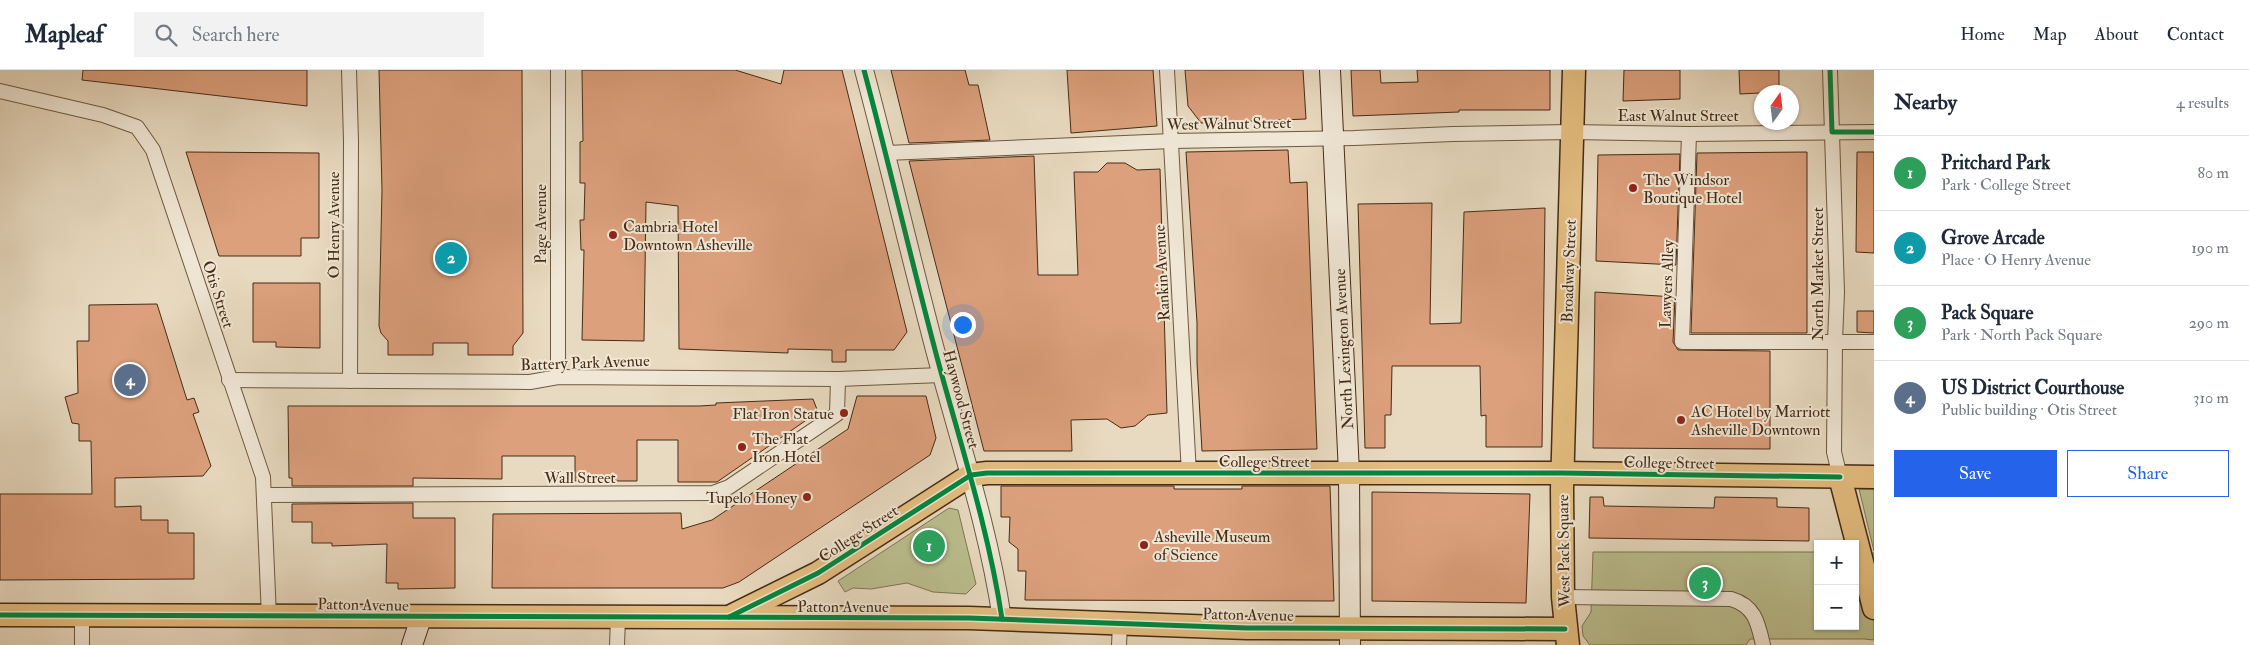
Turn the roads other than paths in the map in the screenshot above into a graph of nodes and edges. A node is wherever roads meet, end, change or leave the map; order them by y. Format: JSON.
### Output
{"nodes":[{"id":1,"x":349,"y":70,"type":"edge"},
{"id":2,"x":558,"y":70,"type":"edge"},
{"id":3,"x":864,"y":70,"type":"edge"},
{"id":4,"x":1167,"y":70,"type":"edge"},
{"id":5,"x":1330,"y":70,"type":"edge"},
{"id":6,"x":1574,"y":70,"type":"edge"},
{"id":7,"x":1830,"y":70,"type":"edge"},
{"id":8,"x":0,"y":91,"type":"edge"},
{"id":9,"x":1572,"y":132,"type":"junction"},
{"id":10,"x":1832,"y":132,"type":"junction"},
{"id":11,"x":1874,"y":132,"type":"edge"},
{"id":12,"x":1689,"y":134,"type":"junction"},
{"id":13,"x":1333,"y":138,"type":"junction"},
{"id":14,"x":1172,"y":141,"type":"junction"},
{"id":15,"x":886,"y":153,"type":"junction"},
{"id":16,"x":1834,"y":341,"type":"junction"},
{"id":17,"x":1874,"y":342,"type":"edge"},
{"id":18,"x":942,"y":375,"type":"junction"},
{"id":19,"x":558,"y":377,"type":"junction"},
{"id":20,"x":838,"y":379,"type":"junction"},
{"id":21,"x":229,"y":380,"type":"junction"},
{"id":22,"x":350,"y":380,"type":"junction"},
{"id":23,"x":1349,"y":473,"type":"junction"},
{"id":24,"x":1562,"y":473,"type":"junction"},
{"id":25,"x":1189,"y":474,"type":"junction"},
{"id":26,"x":971,"y":475,"type":"junction"},
{"id":27,"x":1874,"y":477,"type":"edge"},
{"id":28,"x":1840,"y":478,"type":"junction"},
{"id":29,"x":265,"y":495,"type":"junction"},
{"id":30,"x":1563,"y":597,"type":"junction"},
{"id":31,"x":1874,"y":608,"type":"edge"},
{"id":32,"x":82,"y":615,"type":"junction"},
{"id":33,"x":0,"y":616,"type":"edge"},
{"id":34,"x":268,"y":617,"type":"junction"},
{"id":35,"x":421,"y":618,"type":"junction"},
{"id":36,"x":618,"y":618,"type":"junction"},
{"id":37,"x":727,"y":618,"type":"junction"},
{"id":38,"x":1002,"y":619,"type":"junction"},
{"id":39,"x":1120,"y":635,"type":"edge"},
{"id":40,"x":1351,"y":637,"type":"edge"},
{"id":41,"x":1566,"y":637,"type":"edge"},
{"id":42,"x":82,"y":645,"type":"edge"},
{"id":43,"x":412,"y":645,"type":"edge"},
{"id":44,"x":617,"y":645,"type":"edge"},
{"id":45,"x":1763,"y":645,"type":"edge"}],
"edges":[{"from":1,"to":22,"type":"street","name":"O Henry Avenue"},
{"from":2,"to":19,"type":"street","name":"Page Avenue"},
{"from":3,"to":15,"type":"street","name":"Haywood Street"},
{"from":4,"to":14,"type":"street","name":"Rankin Avenue"},
{"from":5,"to":13,"type":"main road","name":"North Lexington Avenue"},
{"from":6,"to":9,"type":"main road","name":"Broadway Street"},
{"from":7,"to":10,"type":"street","name":"North Market Street"},
{"from":8,"to":21,"type":"street","name":"Otis Street"},
{"from":9,"to":12,"type":"street","name":"East Walnut Street"},
{"from":9,"to":13,"type":"street","name":"West Walnut Street"},
{"from":9,"to":24,"type":"main road","name":"Broadway Street"},
{"from":10,"to":11,"type":"street","name":"East Walnut Street"},
{"from":10,"to":12,"type":"street","name":"East Walnut Street"},
{"from":10,"to":16,"type":"street","name":"North Market Street"},
{"from":12,"to":16,"type":"street","name":"Lawyers Alley"},
{"from":13,"to":14,"type":"street","name":"West Walnut Street"},
{"from":13,"to":23,"type":"main road","name":"North Lexington Avenue"},
{"from":14,"to":15,"type":"street","name":"West Walnut Street"},
{"from":14,"to":25,"type":"street","name":"Rankin Avenue"},
{"from":15,"to":18,"type":"street","name":"Haywood Street"},
{"from":16,"to":17,"type":"street"},
{"from":16,"to":28,"type":"street","name":"North Market Street"},
{"from":18,"to":20,"type":"street","name":"Battery Park Avenue"},
{"from":18,"to":26,"type":"street","name":"Haywood Street"},
{"from":19,"to":20,"type":"street","name":"Battery Park Avenue"},
{"from":19,"to":22,"type":"street","name":"Battery Park Avenue"},
{"from":20,"to":29,"type":"street","name":"Wall Street"},
{"from":21,"to":22,"type":"street","name":"Battery Park Avenue"},
{"from":21,"to":29,"type":"street","name":"Otis Street"},
{"from":23,"to":24,"type":"main road","name":"College Street"},
{"from":23,"to":25,"type":"main road","name":"College Street"},
{"from":23,"to":40,"type":"main road","name":"North Lexington Avenue"},
{"from":24,"to":28,"type":"main road","name":"College Street"},
{"from":24,"to":30,"type":"main road","name":"West Pack Square"},
{"from":25,"to":26,"type":"main road","name":"College Street"},
{"from":26,"to":37,"type":"main road","name":"College Street"},
{"from":26,"to":38,"type":"street","name":"Haywood Street"},
{"from":27,"to":28,"type":"main road","name":"College Street"},
{"from":28,"to":31,"type":"main road"},
{"from":29,"to":34,"type":"street","name":"Otis Street"},
{"from":30,"to":41,"type":"main road","name":"West Pack Square"},
{"from":30,"to":45,"type":"street"},
{"from":32,"to":33,"type":"main road","name":"Patton Avenue"},
{"from":32,"to":34,"type":"main road","name":"Patton Avenue"},
{"from":32,"to":42,"type":"street"},
{"from":34,"to":35,"type":"main road","name":"Patton Avenue"},
{"from":35,"to":36,"type":"main road","name":"Patton Avenue"},
{"from":35,"to":43,"type":"main road"},
{"from":36,"to":37,"type":"main road","name":"Patton Avenue"},
{"from":36,"to":44,"type":"street"},
{"from":37,"to":38,"type":"main road","name":"Patton Avenue"},
{"from":38,"to":39,"type":"main road","name":"Patton Avenue"},
{"from":39,"to":40,"type":"main road","name":"Patton Avenue"},
{"from":40,"to":41,"type":"main road","name":"Patton Avenue"}]}
